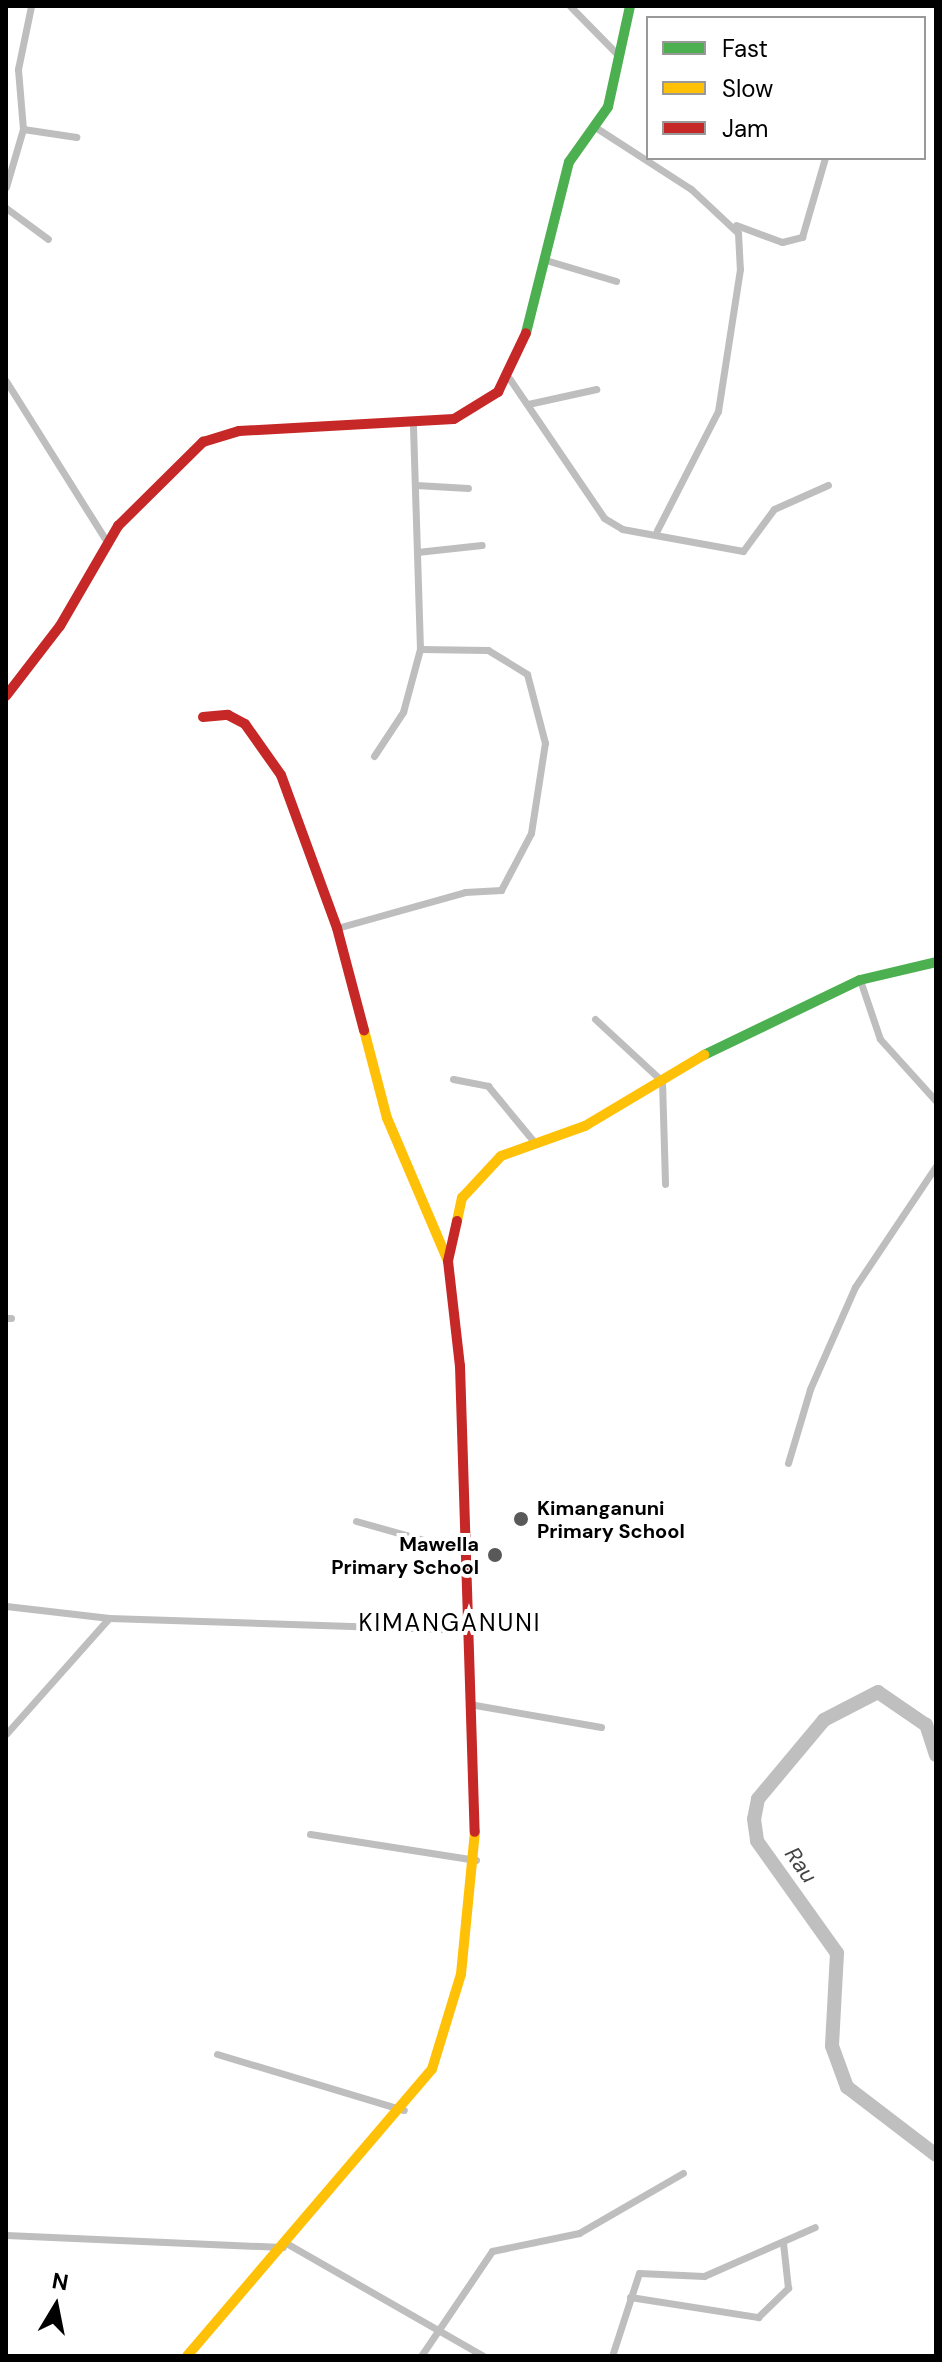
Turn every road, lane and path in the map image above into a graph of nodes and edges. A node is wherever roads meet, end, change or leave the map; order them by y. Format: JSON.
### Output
{"nodes":[{"id":1,"x":31,"y":6,"type":"edge"},
{"id":2,"x":570,"y":6,"type":"edge"},
{"id":3,"x":630,"y":6,"type":"edge"},
{"id":4,"x":618,"y":55,"type":"junction"},
{"id":5,"x":595,"y":127,"type":"junction"},
{"id":6,"x":23,"y":129,"type":"junction"},
{"id":7,"x":76,"y":137,"type":"dead end"},
{"id":8,"x":824,"y":160,"type":"edge"},
{"id":9,"x":6,"y":187,"type":"edge"},
{"id":10,"x":6,"y":208,"type":"edge"},
{"id":11,"x":736,"y":225,"type":"junction"},
{"id":12,"x":48,"y":239,"type":"dead end"},
{"id":13,"x":549,"y":261,"type":"junction"},
{"id":14,"x":616,"y":281,"type":"dead end"},
{"id":15,"x":509,"y":378,"type":"junction"},
{"id":16,"x":6,"y":381,"type":"edge"},
{"id":17,"x":596,"y":389,"type":"dead end"},
{"id":18,"x":528,"y":404,"type":"junction"},
{"id":19,"x":413,"y":423,"type":"junction"},
{"id":20,"x":416,"y":485,"type":"junction"},
{"id":21,"x":828,"y":485,"type":"dead end"},
{"id":22,"x":468,"y":488,"type":"dead end"},
{"id":23,"x":657,"y":530,"type":"junction"},
{"id":24,"x":107,"y":542,"type":"junction"},
{"id":25,"x":482,"y":545,"type":"dead end"},
{"id":26,"x":417,"y":552,"type":"junction"},
{"id":27,"x":420,"y":649,"type":"junction"},
{"id":28,"x":6,"y":696,"type":"edge"},
{"id":29,"x":203,"y":717,"type":"dead end"},
{"id":30,"x":374,"y":756,"type":"dead end"},
{"id":31,"x":337,"y":928,"type":"junction"},
{"id":32,"x":936,"y":962,"type":"edge"},
{"id":33,"x":860,"y":980,"type":"junction"},
{"id":34,"x":595,"y":1019,"type":"dead end"},
{"id":35,"x":453,"y":1079,"type":"dead end"},
{"id":36,"x":662,"y":1081,"type":"junction"},
{"id":37,"x":936,"y":1101,"type":"edge"},
{"id":38,"x":535,"y":1143,"type":"junction"},
{"id":39,"x":936,"y":1166,"type":"edge"},
{"id":40,"x":665,"y":1184,"type":"dead end"},
{"id":41,"x":448,"y":1261,"type":"junction"},
{"id":42,"x":788,"y":1463,"type":"dead end"},
{"id":43,"x":356,"y":1521,"type":"dead end"},
{"id":44,"x":463,"y":1551,"type":"junction"},
{"id":45,"x":6,"y":1606,"type":"edge"},
{"id":46,"x":109,"y":1618,"type":"junction"},
{"id":47,"x":464,"y":1630,"type":"junction"},
{"id":48,"x":469,"y":1704,"type":"junction"},
{"id":49,"x":601,"y":1727,"type":"dead end"},
{"id":50,"x":6,"y":1734,"type":"edge"},
{"id":51,"x":310,"y":1834,"type":"dead end"},
{"id":52,"x":476,"y":1860,"type":"junction"},
{"id":53,"x":217,"y":2054,"type":"dead end"},
{"id":54,"x":404,"y":2110,"type":"junction"},
{"id":55,"x":683,"y":2173,"type":"dead end"},
{"id":56,"x":815,"y":2227,"type":"dead end"},
{"id":57,"x":6,"y":2235,"type":"edge"},
{"id":58,"x":783,"y":2243,"type":"junction"},
{"id":59,"x":284,"y":2245,"type":"junction"},
{"id":60,"x":630,"y":2297,"type":"junction"},
{"id":61,"x":436,"y":2329,"type":"junction"},
{"id":62,"x":187,"y":2356,"type":"edge"},
{"id":63,"x":421,"y":2356,"type":"edge"},
{"id":64,"x":483,"y":2356,"type":"edge"},
{"id":65,"x":612,"y":2356,"type":"edge"}],
"edges":[{"from":1,"to":6,"type":"street"},
{"from":2,"to":4,"type":"street"},
{"from":3,"to":4,"type":"street"},
{"from":4,"to":5,"type":"street"},
{"from":5,"to":11,"type":"street"},
{"from":5,"to":13,"type":"street"},
{"from":6,"to":7,"type":"street"},
{"from":6,"to":9,"type":"street"},
{"from":8,"to":11,"type":"street"},
{"from":10,"to":12,"type":"street"},
{"from":11,"to":23,"type":"street"},
{"from":13,"to":14,"type":"street"},
{"from":13,"to":15,"type":"street"},
{"from":15,"to":18,"type":"street"},
{"from":15,"to":19,"type":"street"},
{"from":16,"to":24,"type":"street"},
{"from":17,"to":18,"type":"street"},
{"from":18,"to":23,"type":"street"},
{"from":19,"to":20,"type":"street"},
{"from":19,"to":24,"type":"street"},
{"from":20,"to":22,"type":"street"},
{"from":20,"to":26,"type":"street"},
{"from":21,"to":23,"type":"street"},
{"from":24,"to":28,"type":"street"},
{"from":25,"to":26,"type":"street"},
{"from":26,"to":27,"type":"street"},
{"from":27,"to":30,"type":"street"},
{"from":27,"to":31,"type":"street"},
{"from":29,"to":31,"type":"street"},
{"from":31,"to":41,"type":"street"},
{"from":32,"to":33,"type":"street"},
{"from":33,"to":36,"type":"street"},
{"from":33,"to":37,"type":"street"},
{"from":34,"to":36,"type":"street"},
{"from":35,"to":38,"type":"street"},
{"from":36,"to":38,"type":"street"},
{"from":36,"to":40,"type":"street"},
{"from":38,"to":41,"type":"street"},
{"from":39,"to":42,"type":"street"},
{"from":41,"to":44,"type":"street"},
{"from":43,"to":44,"type":"street"},
{"from":44,"to":47,"type":"street"},
{"from":45,"to":46,"type":"street"},
{"from":46,"to":47,"type":"street"},
{"from":46,"to":50,"type":"street"},
{"from":47,"to":48,"type":"street"},
{"from":48,"to":49,"type":"street"},
{"from":48,"to":52,"type":"street"},
{"from":51,"to":52,"type":"street"},
{"from":52,"to":54,"type":"street"},
{"from":53,"to":54,"type":"street"},
{"from":54,"to":59,"type":"street"},
{"from":55,"to":61,"type":"street"},
{"from":56,"to":58,"type":"street"},
{"from":57,"to":59,"type":"street"},
{"from":58,"to":60,"type":"street"},
{"from":58,"to":60,"type":"street"},
{"from":59,"to":61,"type":"street"},
{"from":59,"to":62,"type":"street"},
{"from":60,"to":65,"type":"street"},
{"from":61,"to":63,"type":"street"},
{"from":61,"to":64,"type":"street"}]}
